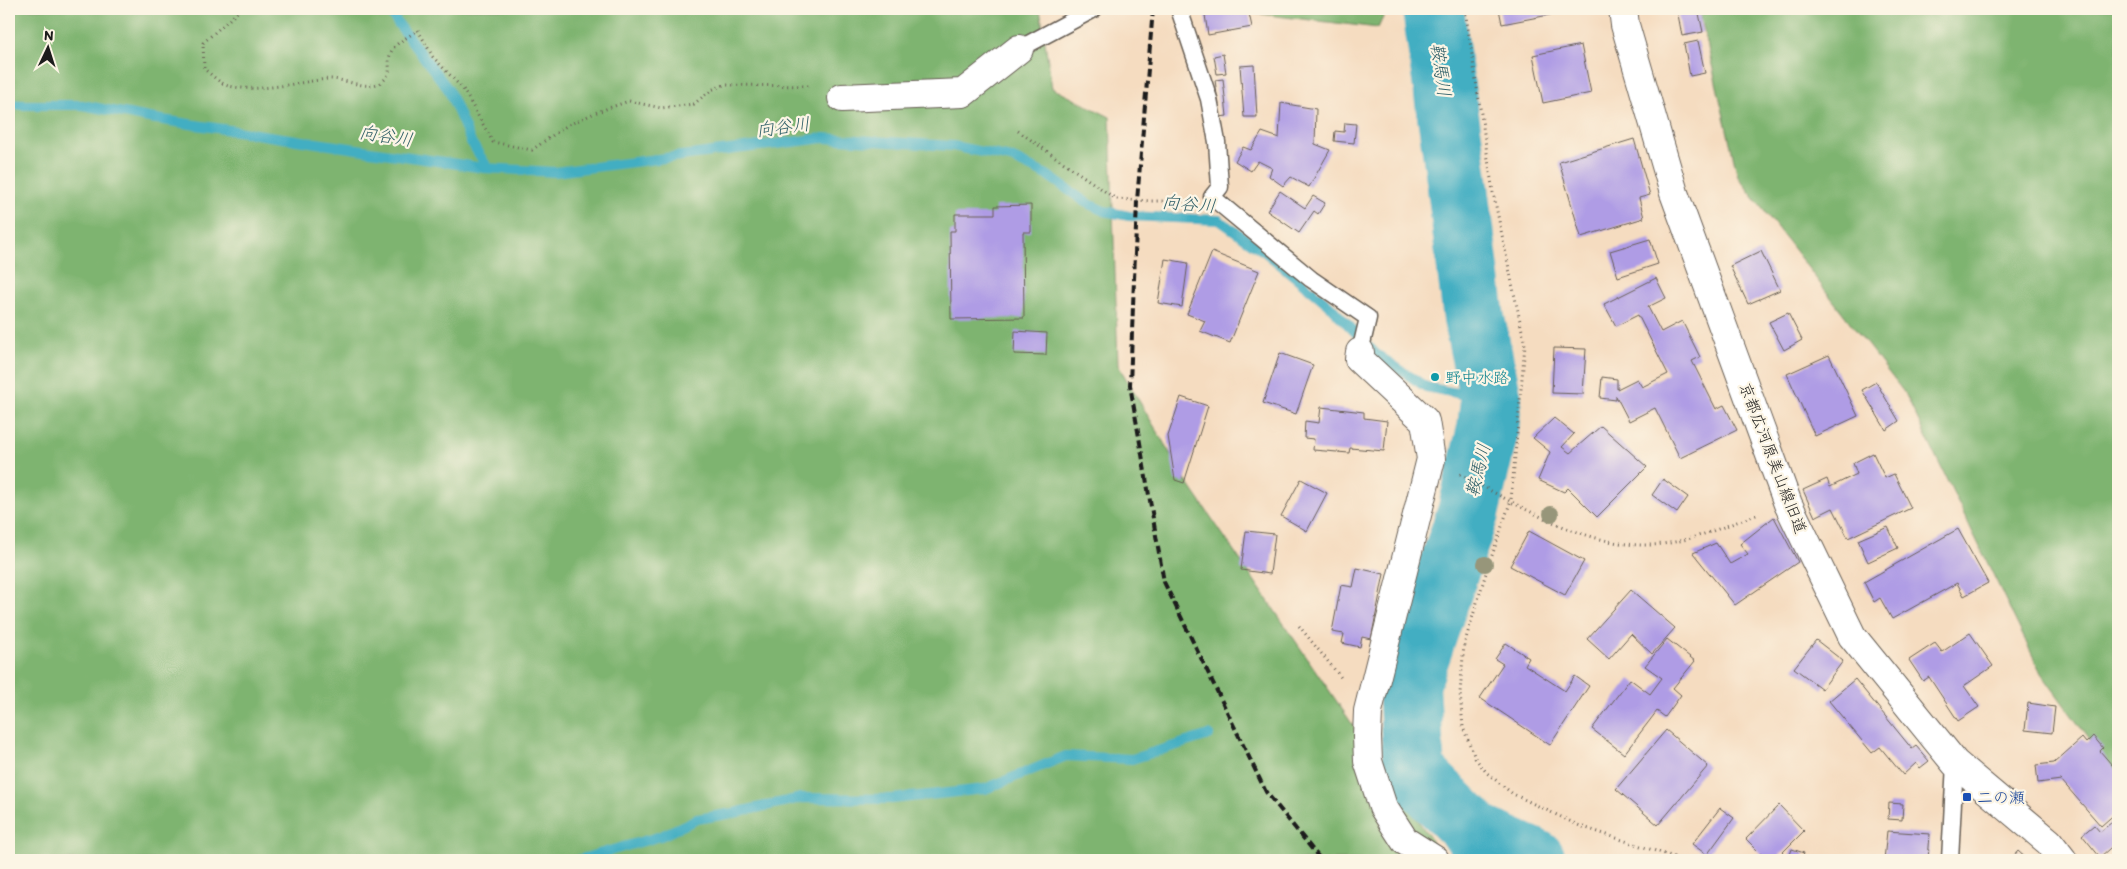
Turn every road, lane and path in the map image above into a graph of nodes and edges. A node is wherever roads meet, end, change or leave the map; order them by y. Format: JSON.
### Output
{"nodes":[{"id":1,"x":241,"y":9,"type":"edge"},
{"id":2,"x":1094,"y":9,"type":"edge"},
{"id":3,"x":1179,"y":9,"type":"edge"},
{"id":4,"x":1465,"y":9,"type":"edge"},
{"id":5,"x":1623,"y":9,"type":"edge"},
{"id":6,"x":1020,"y":50,"type":"joint"},
{"id":7,"x":808,"y":86,"type":"dead end"},
{"id":8,"x":842,"y":98,"type":"dead end"},
{"id":9,"x":1018,"y":131,"type":"dead end"},
{"id":10,"x":1194,"y":201,"type":"dead end"},
{"id":11,"x":1364,"y":339,"type":"joint"},
{"id":12,"x":1456,"y":472,"type":"dead end"},
{"id":13,"x":1511,"y":500,"type":"junction"},
{"id":14,"x":1788,"y":504,"type":"junction"},
{"id":15,"x":1299,"y":626,"type":"dead end"},
{"id":16,"x":1368,"y":711,"type":"junction"},
{"id":17,"x":1955,"y":763,"type":"junction"},
{"id":18,"x":1435,"y":860,"type":"edge"},
{"id":19,"x":1683,"y":860,"type":"edge"},
{"id":20,"x":1950,"y":860,"type":"edge"},
{"id":21,"x":2063,"y":860,"type":"edge"}],
"edges":[{"from":1,"to":7,"type":"path"},
{"from":2,"to":6,"type":"lane"},
{"from":3,"to":11,"type":"lane"},
{"from":4,"to":13,"type":"path"},
{"from":5,"to":14,"type":"street","name":"京都広河原美山線旧道"},
{"from":6,"to":8,"type":"street"},
{"from":9,"to":10,"type":"path"},
{"from":11,"to":16,"type":"street"},
{"from":12,"to":13,"type":"path"},
{"from":13,"to":14,"type":"path"},
{"from":13,"to":19,"type":"path"},
{"from":14,"to":17,"type":"street","name":"京都広河原美山線旧道"},
{"from":15,"to":16,"type":"path"},
{"from":16,"to":18,"type":"street"},
{"from":17,"to":20,"type":"lane"},
{"from":17,"to":21,"type":"street","name":"京都広河原美山線旧道"}]}
